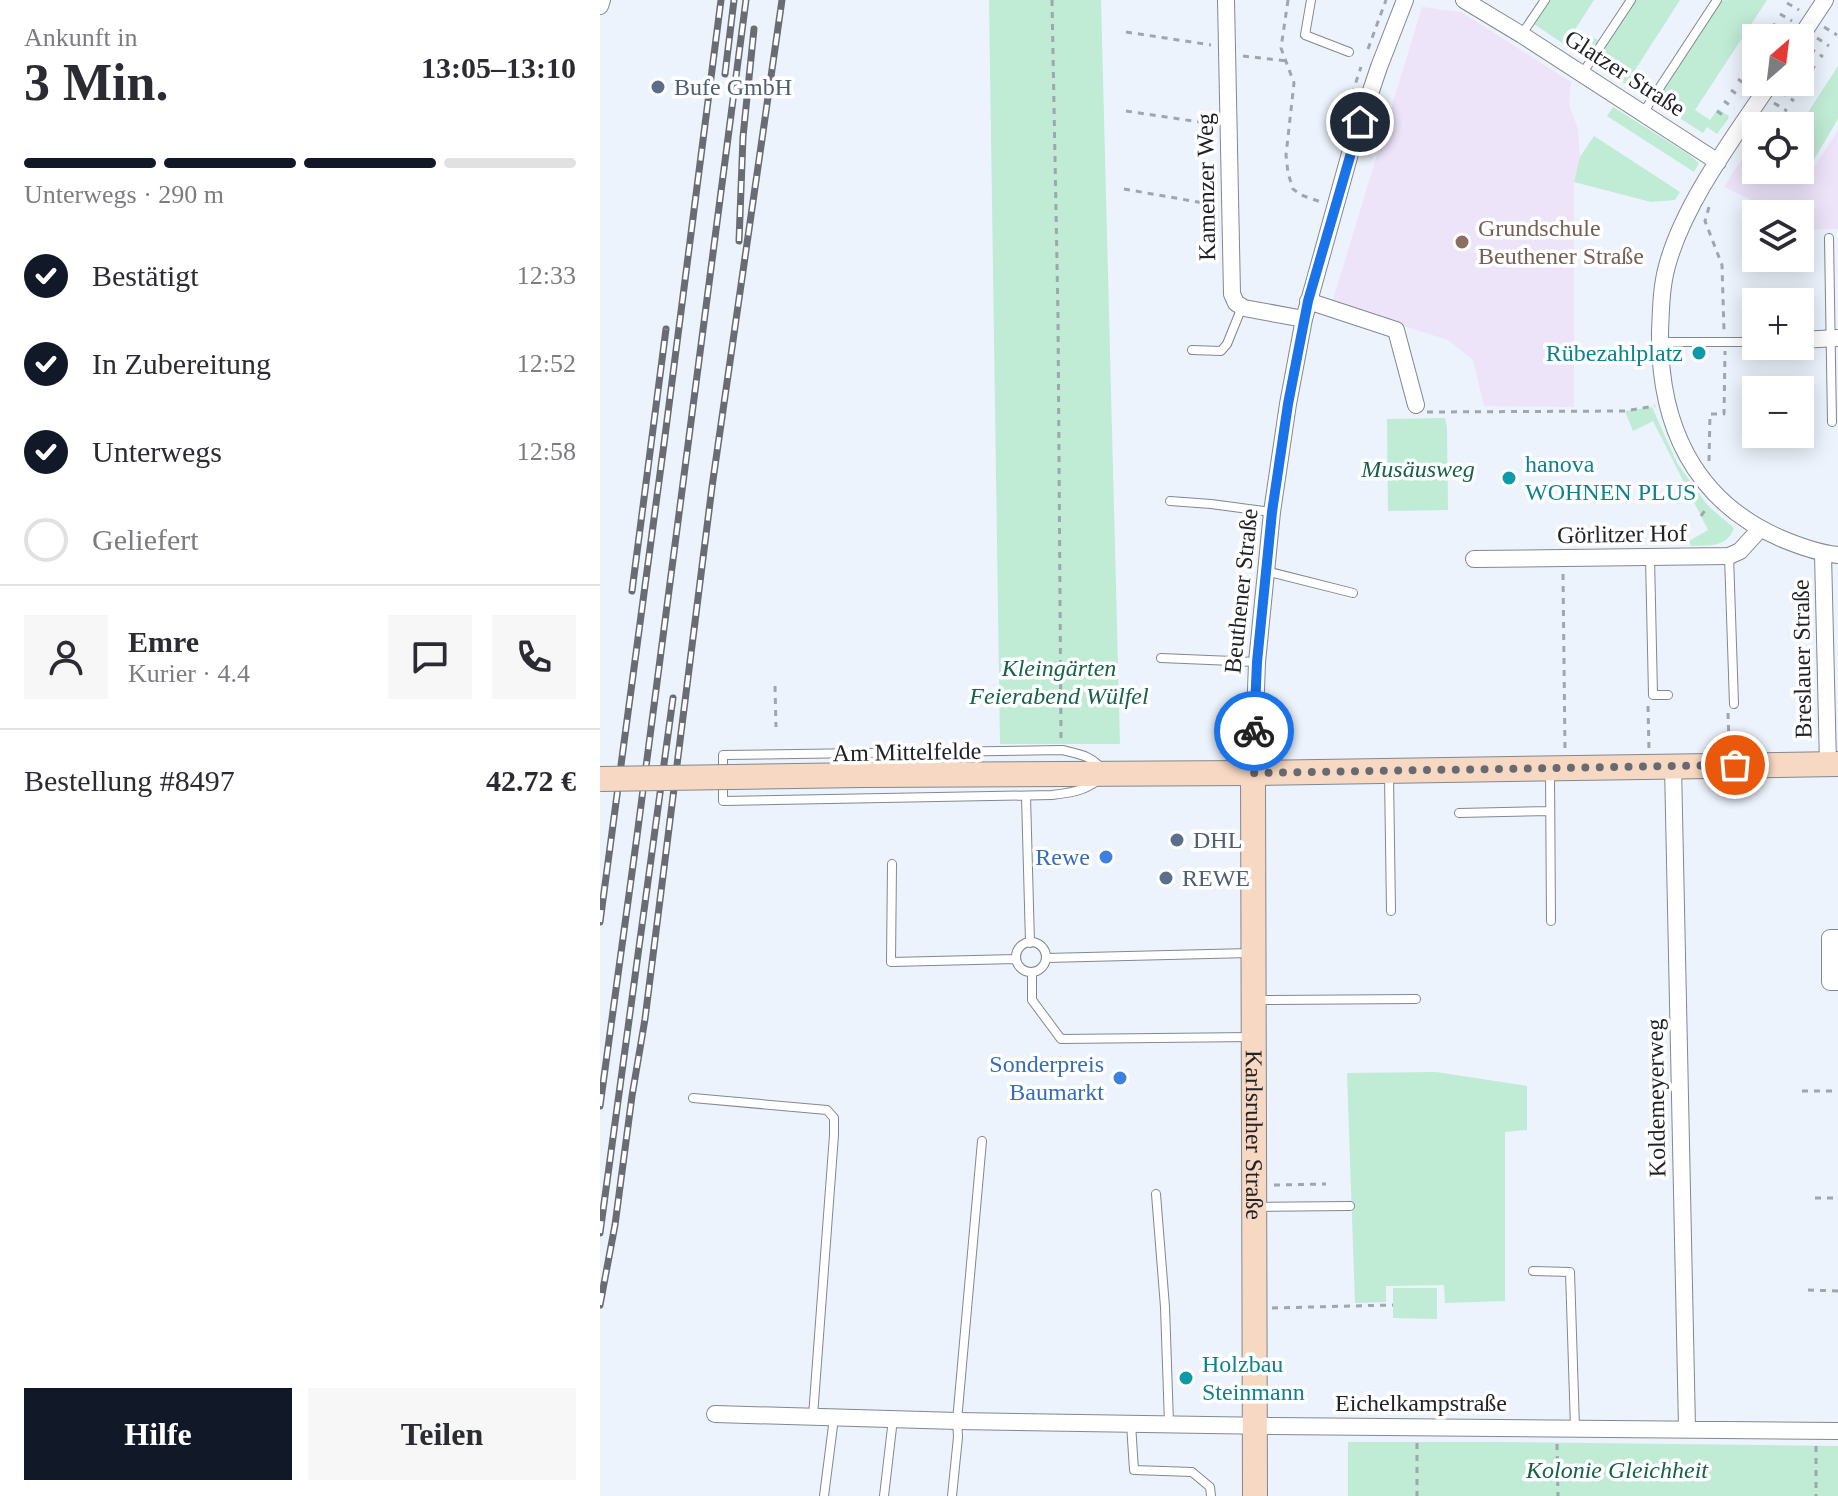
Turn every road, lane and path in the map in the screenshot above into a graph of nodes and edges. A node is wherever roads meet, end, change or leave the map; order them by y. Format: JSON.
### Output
{"nodes":[{"id":1,"x":602,"y":0,"type":"edge"},
{"id":2,"x":1052,"y":0,"type":"edge"},
{"id":3,"x":1226,"y":0,"type":"edge"},
{"id":4,"x":1288,"y":0,"type":"edge"},
{"id":5,"x":1311,"y":0,"type":"edge"},
{"id":6,"x":1405,"y":0,"type":"edge"},
{"id":7,"x":1464,"y":0,"type":"edge"},
{"id":8,"x":1545,"y":0,"type":"edge"},
{"id":9,"x":1631,"y":0,"type":"edge"},
{"id":10,"x":1717,"y":0,"type":"edge"},
{"id":11,"x":1825,"y":0,"type":"edge"},
{"id":12,"x":1787,"y":3,"type":"dead end"},
{"id":13,"x":600,"y":6,"type":"edge"},
{"id":14,"x":1799,"y":10,"type":"dead end"},
{"id":15,"x":1780,"y":14,"type":"dead end"},
{"id":16,"x":1792,"y":21,"type":"dead end"},
{"id":17,"x":1811,"y":24,"type":"edge"},
{"id":18,"x":1824,"y":27,"type":"dead end"},
{"id":19,"x":1126,"y":32,"type":"dead end"},
{"id":20,"x":1522,"y":35,"type":"junction"},
{"id":21,"x":1837,"y":35,"type":"edge"},
{"id":22,"x":1814,"y":42,"type":"edge"},
{"id":23,"x":1829,"y":46,"type":"dead end"},
{"id":24,"x":1814,"y":49,"type":"edge"},
{"id":25,"x":1227,"y":51,"type":"junction"},
{"id":26,"x":1349,"y":52,"type":"dead end"},
{"id":27,"x":1823,"y":57,"type":"dead end"},
{"id":28,"x":1287,"y":61,"type":"junction"},
{"id":29,"x":1582,"y":75,"type":"junction"},
{"id":30,"x":1738,"y":79,"type":"dead end"},
{"id":31,"x":1742,"y":82,"type":"edge"},
{"id":32,"x":1731,"y":90,"type":"dead end"},
{"id":33,"x":1769,"y":96,"type":"edge"},
{"id":34,"x":1788,"y":96,"type":"edge"},
{"id":35,"x":1742,"y":97,"type":"dead end"},
{"id":36,"x":1724,"y":101,"type":"dead end"},
{"id":37,"x":1794,"y":101,"type":"dead end"},
{"id":38,"x":1774,"y":103,"type":"dead end"},
{"id":39,"x":1735,"y":109,"type":"dead end"},
{"id":40,"x":1126,"y":111,"type":"dead end"},
{"id":41,"x":1717,"y":111,"type":"dead end"},
{"id":42,"x":1787,"y":111,"type":"dead end"},
{"id":43,"x":1642,"y":114,"type":"junction"},
{"id":44,"x":1728,"y":119,"type":"dead end"},
{"id":45,"x":1229,"y":126,"type":"junction"},
{"id":46,"x":1718,"y":162,"type":"junction"},
{"id":47,"x":1124,"y":189,"type":"dead end"},
{"id":48,"x":1710,"y":205,"type":"dead end"},
{"id":49,"x":1336,"y":206,"type":"junction"},
{"id":50,"x":1230,"y":208,"type":"junction"},
{"id":51,"x":1829,"y":238,"type":"dead end"},
{"id":52,"x":1308,"y":301,"type":"junction"},
{"id":53,"x":1242,"y":306,"type":"junction"},
{"id":54,"x":1304,"y":319,"type":"junction"},
{"id":55,"x":1834,"y":338,"type":"edge"},
{"id":56,"x":1814,"y":339,"type":"edge"},
{"id":57,"x":1725,"y":341,"type":"junction"},
{"id":58,"x":1660,"y":342,"type":"junction"},
{"id":59,"x":1742,"y":342,"type":"edge"},
{"id":60,"x":1192,"y":350,"type":"dead end"},
{"id":61,"x":1667,"y":404,"type":"junction"},
{"id":62,"x":1416,"y":405,"type":"joint"},
{"id":63,"x":1832,"y":422,"type":"dead end"},
{"id":64,"x":1709,"y":461,"type":"dead end"},
{"id":65,"x":1170,"y":501,"type":"dead end"},
{"id":66,"x":1272,"y":512,"type":"junction"},
{"id":67,"x":1760,"y":529,"type":"junction"},
{"id":68,"x":1831,"y":554,"type":"edge"},
{"id":69,"x":1729,"y":556,"type":"junction"},
{"id":70,"x":1650,"y":557,"type":"junction"},
{"id":71,"x":1562,"y":558,"type":"junction"},
{"id":72,"x":1474,"y":559,"type":"dead end"},
{"id":73,"x":1266,"y":571,"type":"junction"},
{"id":74,"x":1353,"y":593,"type":"dead end"},
{"id":75,"x":1161,"y":658,"type":"dead end"},
{"id":76,"x":1257,"y":662,"type":"junction"},
{"id":77,"x":775,"y":686,"type":"dead end"},
{"id":78,"x":1653,"y":695,"type":"junction"},
{"id":79,"x":1668,"y":695,"type":"dead end"},
{"id":80,"x":1734,"y":704,"type":"joint"},
{"id":81,"x":776,"y":727,"type":"dead end"},
{"id":82,"x":1729,"y":749,"type":"dead end"},
{"id":83,"x":1062,"y":750,"type":"junction"},
{"id":84,"x":1649,"y":751,"type":"dead end"},
{"id":85,"x":1558,"y":760,"type":"junction"},
{"id":86,"x":1833,"y":764,"type":"edge"},
{"id":87,"x":1673,"y":766,"type":"junction"},
{"id":88,"x":1389,"y":770,"type":"junction"},
{"id":89,"x":1253,"y":773,"type":"junction"},
{"id":90,"x":1107,"y":774,"type":"junction"},
{"id":91,"x":600,"y":779,"type":"edge"},
{"id":92,"x":1026,"y":796,"type":"junction"},
{"id":93,"x":1550,"y":811,"type":"junction"},
{"id":94,"x":1459,"y":813,"type":"dead end"},
{"id":95,"x":892,"y":864,"type":"dead end"},
{"id":96,"x":1391,"y":911,"type":"dead end"},
{"id":97,"x":1551,"y":921,"type":"dead end"},
{"id":98,"x":1838,"y":938,"type":"edge"},
{"id":99,"x":1030,"y":943,"type":"junction"},
{"id":100,"x":1255,"y":953,"type":"junction"},
{"id":101,"x":1046,"y":958,"type":"junction"},
{"id":102,"x":1016,"y":959,"type":"junction"},
{"id":103,"x":1032,"y":972,"type":"junction"},
{"id":104,"x":1838,"y":982,"type":"edge"},
{"id":105,"x":1416,"y":999,"type":"dead end"},
{"id":106,"x":1255,"y":1000,"type":"junction"},
{"id":107,"x":1255,"y":1037,"type":"junction"},
{"id":108,"x":1802,"y":1091,"type":"dead end"},
{"id":109,"x":1838,"y":1091,"type":"edge"},
{"id":110,"x":693,"y":1098,"type":"dead end"},
{"id":111,"x":982,"y":1141,"type":"dead end"},
{"id":112,"x":1326,"y":1184,"type":"dead end"},
{"id":113,"x":1156,"y":1194,"type":"dead end"},
{"id":114,"x":1255,"y":1196,"type":"junction"},
{"id":115,"x":1815,"y":1198,"type":"dead end"},
{"id":116,"x":1838,"y":1198,"type":"edge"},
{"id":117,"x":1350,"y":1206,"type":"dead end"},
{"id":118,"x":1533,"y":1271,"type":"dead end"},
{"id":119,"x":1808,"y":1290,"type":"dead end"},
{"id":120,"x":1838,"y":1291,"type":"edge"},
{"id":121,"x":1393,"y":1305,"type":"dead end"},
{"id":122,"x":1272,"y":1308,"type":"dead end"},
{"id":123,"x":715,"y":1414,"type":"dead end"},
{"id":124,"x":813,"y":1417,"type":"junction"},
{"id":125,"x":834,"y":1418,"type":"junction"},
{"id":126,"x":893,"y":1419,"type":"junction"},
{"id":127,"x":957,"y":1421,"type":"junction"},
{"id":128,"x":1131,"y":1423,"type":"junction"},
{"id":129,"x":1169,"y":1423,"type":"junction"},
{"id":130,"x":1255,"y":1426,"type":"junction"},
{"id":131,"x":1417,"y":1427,"type":"junction"},
{"id":132,"x":1557,"y":1428,"type":"junction"},
{"id":133,"x":1575,"y":1428,"type":"junction"},
{"id":134,"x":1687,"y":1428,"type":"junction"},
{"id":135,"x":1816,"y":1431,"type":"junction"},
{"id":136,"x":1838,"y":1431,"type":"edge"},
{"id":137,"x":824,"y":1496,"type":"edge"},
{"id":138,"x":884,"y":1496,"type":"edge"},
{"id":139,"x":952,"y":1496,"type":"edge"},
{"id":140,"x":1211,"y":1496,"type":"edge"},
{"id":141,"x":1255,"y":1496,"type":"edge"},
{"id":142,"x":1417,"y":1496,"type":"edge"},
{"id":143,"x":1558,"y":1496,"type":"edge"},
{"id":144,"x":1816,"y":1496,"type":"edge"}],
"edges":[{"from":1,"to":13,"type":"street"},
{"from":2,"to":83,"type":"path"},
{"from":3,"to":25,"type":"street","name":"Kamenzer Weg"},
{"from":4,"to":28,"type":"path"},
{"from":5,"to":26,"type":"lane"},
{"from":6,"to":49,"type":"street","name":"Beuthener Straße"},
{"from":7,"to":20,"type":"street","name":"Glatzer Straße"},
{"from":8,"to":20,"type":"lane"},
{"from":9,"to":29,"type":"lane"},
{"from":10,"to":43,"type":"lane"},
{"from":11,"to":17,"type":"street"},
{"from":12,"to":14,"type":"path"},
{"from":15,"to":16,"type":"path"},
{"from":18,"to":21,"type":"path"},
{"from":19,"to":25,"type":"path"},
{"from":20,"to":29,"type":"street","name":"Glatzer Straße"},
{"from":22,"to":23,"type":"path"},
{"from":24,"to":27,"type":"path"},
{"from":25,"to":28,"type":"path"},
{"from":25,"to":45,"type":"street","name":"Kamenzer Weg"},
{"from":28,"to":49,"type":"path"},
{"from":29,"to":43,"type":"street","name":"Glatzer Straße"},
{"from":30,"to":31,"type":"path"},
{"from":32,"to":35,"type":"path"},
{"from":33,"to":46,"type":"street"},
{"from":34,"to":37,"type":"path"},
{"from":36,"to":39,"type":"path"},
{"from":38,"to":42,"type":"path"},
{"from":40,"to":45,"type":"path"},
{"from":41,"to":44,"type":"path"},
{"from":43,"to":46,"type":"street","name":"Glatzer Straße"},
{"from":45,"to":50,"type":"street","name":"Kamenzer Weg"},
{"from":46,"to":58,"type":"street"},
{"from":47,"to":50,"type":"path"},
{"from":48,"to":57,"type":"path"},
{"from":49,"to":52,"type":"street","name":"Beuthener Straße"},
{"from":50,"to":53,"type":"street","name":"Kamenzer Weg"},
{"from":51,"to":55,"type":"lane"},
{"from":52,"to":54,"type":"street","name":"Beuthener Straße"},
{"from":52,"to":62,"type":"street"},
{"from":53,"to":54,"type":"street"},
{"from":53,"to":60,"type":"lane"},
{"from":54,"to":66,"type":"street","name":"Beuthener Straße"},
{"from":55,"to":56,"type":"street"},
{"from":55,"to":63,"type":"lane"},
{"from":57,"to":58,"type":"lane"},
{"from":57,"to":59,"type":"lane"},
{"from":57,"to":64,"type":"path"},
{"from":58,"to":61,"type":"street"},
{"from":61,"to":62,"type":"path"},
{"from":61,"to":67,"type":"street"},
{"from":65,"to":66,"type":"lane"},
{"from":66,"to":73,"type":"street","name":"Beuthener Straße"},
{"from":67,"to":68,"type":"street"},
{"from":67,"to":69,"type":"street"},
{"from":68,"to":86,"type":"street","name":"Breslauer Straße"},
{"from":69,"to":70,"type":"street","name":"Görlitzer Hof"},
{"from":69,"to":80,"type":"lane"},
{"from":70,"to":71,"type":"street","name":"Görlitzer Hof"},
{"from":70,"to":78,"type":"lane"},
{"from":71,"to":72,"type":"street","name":"Görlitzer Hof"},
{"from":71,"to":85,"type":"path"},
{"from":73,"to":74,"type":"lane"},
{"from":73,"to":76,"type":"street","name":"Beuthener Straße"},
{"from":75,"to":76,"type":"lane"},
{"from":76,"to":89,"type":"street","name":"Beuthener Straße"},
{"from":77,"to":81,"type":"path"},
{"from":78,"to":79,"type":"lane"},
{"from":78,"to":84,"type":"path"},
{"from":80,"to":82,"type":"path"},
{"from":83,"to":90,"type":"lane","name":"Am Mittelfelde"},
{"from":83,"to":92,"type":"lane","name":"Am Mittelfelde"},
{"from":85,"to":87,"type":"street","name":"Am Mittelfelde"},
{"from":85,"to":88,"type":"street","name":"Am Mittelfelde"},
{"from":85,"to":93,"type":"lane"},
{"from":86,"to":87,"type":"street","name":"Am Mittelfelde"},
{"from":87,"to":134,"type":"street","name":"Koldemeyerweg"},
{"from":88,"to":89,"type":"street","name":"Am Mittelfelde"},
{"from":88,"to":96,"type":"lane"},
{"from":89,"to":90,"type":"street","name":"Am Mittelfelde"},
{"from":89,"to":100,"type":"street","name":"Karlsruher Straße"},
{"from":90,"to":91,"type":"street","name":"Am Mittelfelde","bridge":true},
{"from":90,"to":92,"type":"lane","name":"Am Mittelfelde"},
{"from":92,"to":99,"type":"lane"},
{"from":93,"to":94,"type":"lane"},
{"from":93,"to":97,"type":"lane"},
{"from":95,"to":102,"type":"lane"},
{"from":98,"to":104,"type":"street"},
{"from":99,"to":101,"type":"lane"},
{"from":99,"to":102,"type":"lane"},
{"from":100,"to":101,"type":"lane"},
{"from":100,"to":106,"type":"street","name":"Karlsruher Straße"},
{"from":101,"to":103,"type":"lane"},
{"from":102,"to":103,"type":"lane"},
{"from":103,"to":107,"type":"lane"},
{"from":105,"to":106,"type":"lane"},
{"from":106,"to":107,"type":"street","name":"Karlsruher Straße"},
{"from":107,"to":114,"type":"street","name":"Karlsruher Straße"},
{"from":108,"to":109,"type":"path"},
{"from":110,"to":124,"type":"lane"},
{"from":111,"to":127,"type":"lane"},
{"from":112,"to":114,"type":"path"},
{"from":113,"to":129,"type":"lane"},
{"from":114,"to":117,"type":"lane"},
{"from":114,"to":130,"type":"street","name":"Karlsruher Straße"},
{"from":115,"to":116,"type":"path"},
{"from":118,"to":133,"type":"lane"},
{"from":119,"to":120,"type":"path"},
{"from":121,"to":122,"type":"path"},
{"from":123,"to":124,"type":"street","name":"Eichelkampstraße"},
{"from":124,"to":125,"type":"street","name":"Eichelkampstraße"},
{"from":125,"to":126,"type":"street","name":"Eichelkampstraße"},
{"from":125,"to":137,"type":"lane"},
{"from":126,"to":127,"type":"street","name":"Eichelkampstraße"},
{"from":126,"to":138,"type":"lane"},
{"from":127,"to":128,"type":"street","name":"Eichelkampstraße"},
{"from":127,"to":139,"type":"lane"},
{"from":128,"to":129,"type":"street","name":"Eichelkampstraße"},
{"from":128,"to":140,"type":"lane"},
{"from":129,"to":130,"type":"street","name":"Eichelkampstraße"},
{"from":130,"to":131,"type":"street","name":"Eichelkampstraße"},
{"from":130,"to":141,"type":"street","name":"Karlsruher Straße"},
{"from":131,"to":132,"type":"street","name":"Eichelkampstraße"},
{"from":131,"to":142,"type":"path"},
{"from":132,"to":133,"type":"street","name":"Eichelkampstraße"},
{"from":132,"to":143,"type":"path"},
{"from":133,"to":134,"type":"street","name":"Eichelkampstraße"},
{"from":134,"to":135,"type":"street","name":"Eichelkampstraße"},
{"from":135,"to":136,"type":"street","name":"Eichelkampstraße"},
{"from":135,"to":144,"type":"path"}]}
